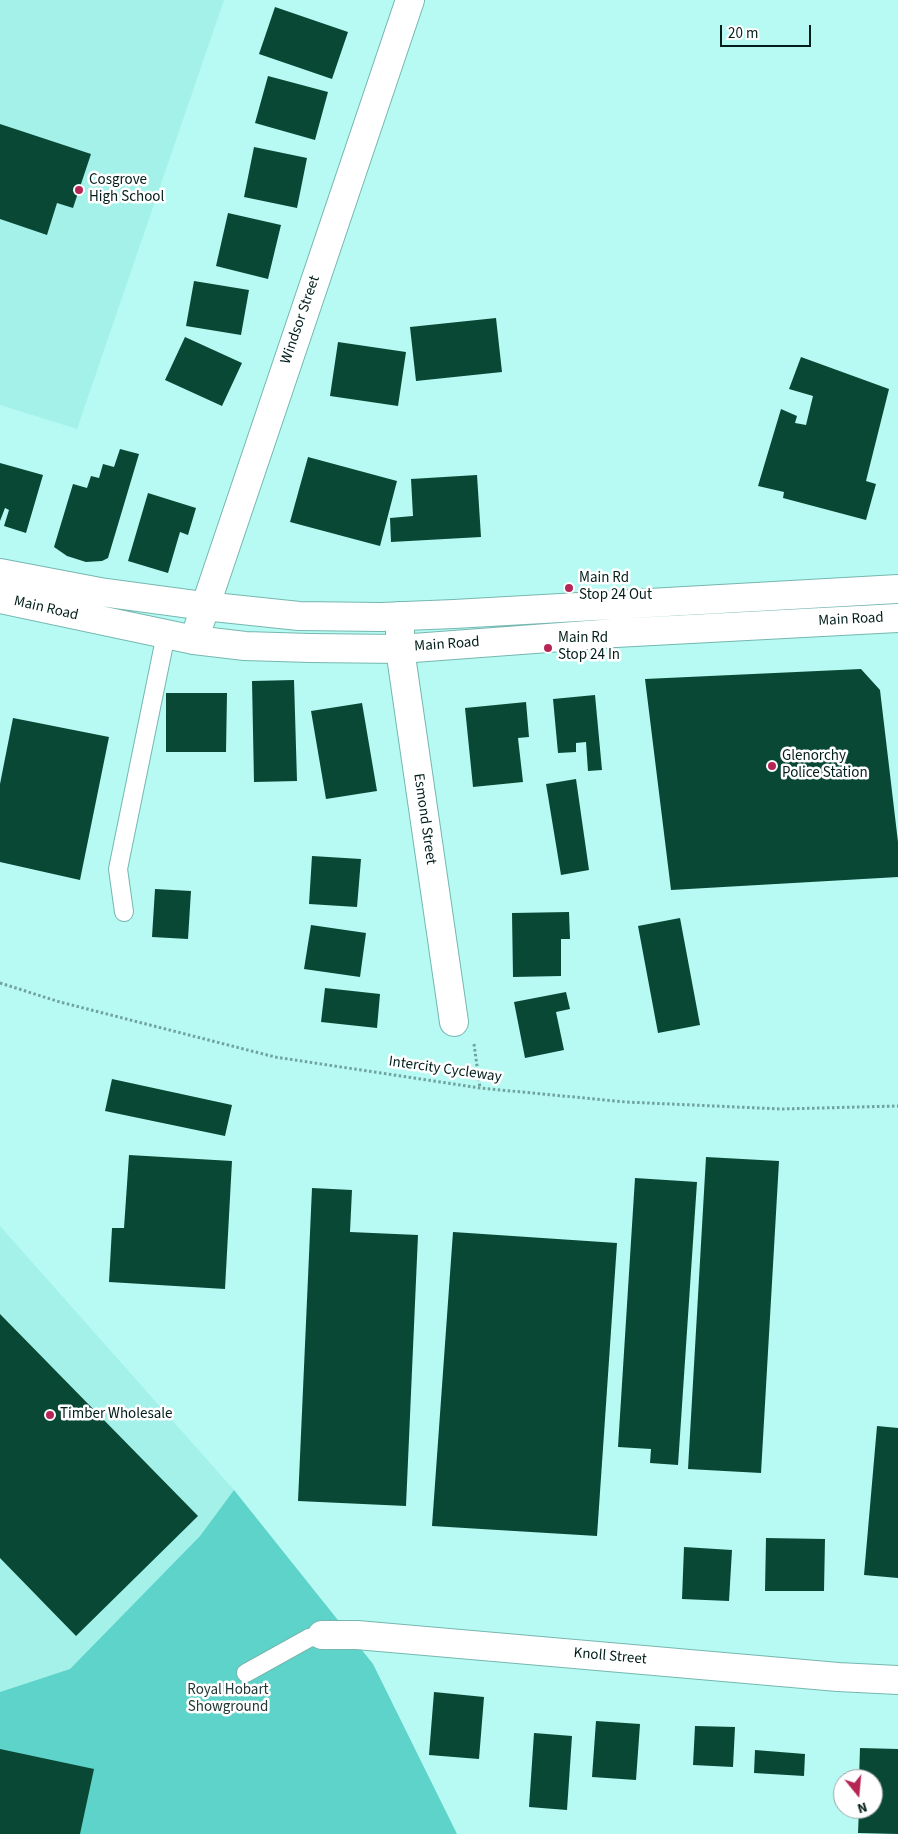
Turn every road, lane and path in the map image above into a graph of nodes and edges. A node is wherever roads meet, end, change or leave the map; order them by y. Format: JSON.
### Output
{"nodes":[{"id":1,"x":410,"y":0,"type":"edge"},
{"id":2,"x":0,"y":573,"type":"edge"},
{"id":3,"x":898,"y":589,"type":"edge"},
{"id":4,"x":0,"y":599,"type":"edge"},
{"id":5,"x":204,"y":606,"type":"junction"},
{"id":6,"x":400,"y":616,"type":"junction"},
{"id":7,"x":898,"y":618,"type":"edge"},
{"id":8,"x":166,"y":634,"type":"junction"},
{"id":9,"x":194,"y":640,"type":"junction"},
{"id":10,"x":400,"y":649,"type":"junction"},
{"id":11,"x":124,"y":912,"type":"dead end"},
{"id":12,"x":0,"y":983,"type":"edge"},
{"id":13,"x":454,"y":1022,"type":"joint"},
{"id":14,"x":480,"y":1088,"type":"junction"},
{"id":15,"x":898,"y":1106,"type":"edge"},
{"id":16,"x":322,"y":1635,"type":"joint"},
{"id":17,"x":246,"y":1673,"type":"dead end"},
{"id":18,"x":898,"y":1680,"type":"edge"}],
"edges":[{"from":1,"to":5,"type":"main road","name":"Windsor Street"},
{"from":2,"to":5,"type":"main road","name":"Main Road"},
{"from":3,"to":6,"type":"main road","name":"Main Road"},
{"from":4,"to":8,"type":"main road","name":"Main Road"},
{"from":5,"to":6,"type":"main road","name":"Main Road"},
{"from":5,"to":9,"type":"main road","name":"Windsor Street"},
{"from":6,"to":10,"type":"main road","name":"Esmond Street"},
{"from":7,"to":10,"type":"main road","name":"Main Road"},
{"from":8,"to":9,"type":"main road","name":"Main Road"},
{"from":8,"to":11,"type":"lane"},
{"from":9,"to":10,"type":"main road","name":"Main Road"},
{"from":10,"to":13,"type":"main road","name":"Esmond Street"},
{"from":12,"to":14,"type":"path","name":"Intercity Cycleway"},
{"from":13,"to":14,"type":"path"},
{"from":14,"to":15,"type":"path","name":"Intercity Cycleway"},
{"from":16,"to":17,"type":"lane"},
{"from":16,"to":18,"type":"main road","name":"Knoll Street"}]}
